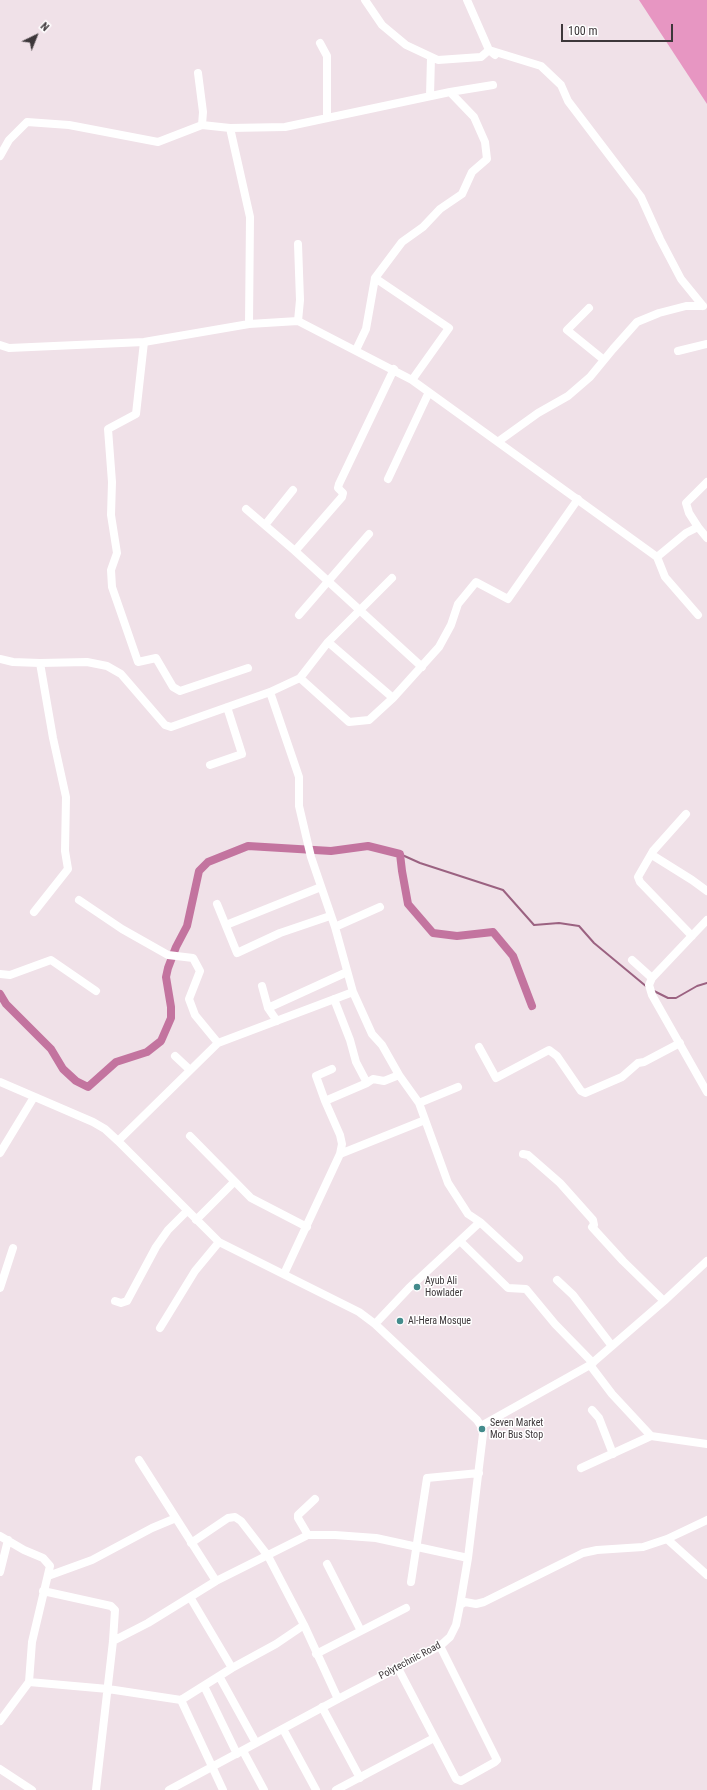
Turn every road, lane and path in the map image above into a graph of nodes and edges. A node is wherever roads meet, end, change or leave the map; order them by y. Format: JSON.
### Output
{"nodes":[{"id":1,"x":366,"y":0,"type":"edge"},
{"id":2,"x":467,"y":0,"type":"edge"},
{"id":3,"x":320,"y":43,"type":"dead end"},
{"id":4,"x":492,"y":53,"type":"junction"},
{"id":5,"x":432,"y":57,"type":"junction"},
{"id":6,"x":198,"y":72,"type":"dead end"},
{"id":7,"x":493,"y":85,"type":"dead end"},
{"id":8,"x":450,"y":92,"type":"junction"},
{"id":9,"x":430,"y":96,"type":"junction"},
{"id":10,"x":327,"y":118,"type":"junction"},
{"id":11,"x":202,"y":125,"type":"junction"},
{"id":12,"x":230,"y":128,"type":"junction"},
{"id":13,"x":0,"y":156,"type":"edge"},
{"id":14,"x":298,"y":244,"type":"dead end"},
{"id":15,"x":376,"y":278,"type":"junction"},
{"id":16,"x":706,"y":307,"type":"edge"},
{"id":17,"x":589,"y":308,"type":"dead end"},
{"id":18,"x":298,"y":321,"type":"junction"},
{"id":19,"x":249,"y":324,"type":"junction"},
{"id":20,"x":144,"y":342,"type":"junction"},
{"id":21,"x":707,"y":344,"type":"edge"},
{"id":22,"x":0,"y":345,"type":"edge"},
{"id":23,"x":356,"y":350,"type":"junction"},
{"id":24,"x":678,"y":351,"type":"dead end"},
{"id":25,"x":604,"y":360,"type":"junction"},
{"id":26,"x":394,"y":369,"type":"junction"},
{"id":27,"x":412,"y":380,"type":"junction"},
{"id":28,"x":429,"y":392,"type":"junction"},
{"id":29,"x":499,"y":441,"type":"junction"},
{"id":30,"x":388,"y":479,"type":"dead end"},
{"id":31,"x":707,"y":482,"type":"edge"},
{"id":32,"x":293,"y":490,"type":"dead end"},
{"id":33,"x":578,"y":500,"type":"junction"},
{"id":34,"x":246,"y":509,"type":"dead end"},
{"id":35,"x":265,"y":525,"type":"junction"},
{"id":36,"x":698,"y":527,"type":"junction"},
{"id":37,"x":369,"y":534,"type":"dead end"},
{"id":38,"x":707,"y":538,"type":"edge"},
{"id":39,"x":295,"y":551,"type":"junction"},
{"id":40,"x":658,"y":557,"type":"junction"},
{"id":41,"x":392,"y":578,"type":"dead end"},
{"id":42,"x":329,"y":582,"type":"junction"},
{"id":43,"x":360,"y":610,"type":"junction"},
{"id":44,"x":299,"y":615,"type":"dead end"},
{"id":45,"x":698,"y":615,"type":"dead end"},
{"id":46,"x":328,"y":642,"type":"junction"},
{"id":47,"x":0,"y":659,"type":"edge"},
{"id":48,"x":40,"y":663,"type":"junction"},
{"id":49,"x":422,"y":666,"type":"junction"},
{"id":50,"x":248,"y":668,"type":"dead end"},
{"id":51,"x":300,"y":678,"type":"junction"},
{"id":52,"x":270,"y":692,"type":"junction"},
{"id":53,"x":393,"y":698,"type":"junction"},
{"id":54,"x":227,"y":707,"type":"junction"},
{"id":55,"x":210,"y":764,"type":"dead end"},
{"id":56,"x":686,"y":814,"type":"dead end"},
{"id":57,"x":652,"y":855,"type":"junction"},
{"id":58,"x":321,"y":888,"type":"junction"},
{"id":59,"x":707,"y":891,"type":"edge"},
{"id":60,"x":79,"y":900,"type":"dead end"},
{"id":61,"x":217,"y":904,"type":"dead end"},
{"id":62,"x":380,"y":907,"type":"dead end"},
{"id":63,"x":34,"y":912,"type":"dead end"},
{"id":64,"x":330,"y":916,"type":"junction"},
{"id":65,"x":706,"y":924,"type":"edge"},
{"id":66,"x":226,"y":925,"type":"junction"},
{"id":67,"x":335,"y":927,"type":"junction"},
{"id":68,"x":692,"y":936,"type":"junction"},
{"id":69,"x":632,"y":960,"type":"dead end"},
{"id":70,"x":347,"y":972,"type":"junction"},
{"id":71,"x":0,"y":974,"type":"edge"},
{"id":72,"x":651,"y":981,"type":"junction"},
{"id":73,"x":262,"y":986,"type":"dead end"},
{"id":74,"x":96,"y":990,"type":"dead end"},
{"id":75,"x":353,"y":992,"type":"junction"},
{"id":76,"x":334,"y":999,"type":"junction"},
{"id":77,"x":268,"y":1008,"type":"junction"},
{"id":78,"x":277,"y":1020,"type":"junction"},
{"id":79,"x":218,"y":1043,"type":"junction"},
{"id":80,"x":680,"y":1043,"type":"junction"},
{"id":81,"x":480,"y":1047,"type":"dead end"},
{"id":82,"x":175,"y":1056,"type":"dead end"},
{"id":83,"x":332,"y":1069,"type":"dead end"},
{"id":84,"x":190,"y":1070,"type":"junction"},
{"id":85,"x":399,"y":1075,"type":"junction"},
{"id":86,"x":0,"y":1082,"type":"edge"},
{"id":87,"x":367,"y":1083,"type":"junction"},
{"id":88,"x":458,"y":1087,"type":"dead end"},
{"id":89,"x":707,"y":1092,"type":"edge"},
{"id":90,"x":34,"y":1097,"type":"junction"},
{"id":91,"x":325,"y":1101,"type":"junction"},
{"id":92,"x":419,"y":1103,"type":"junction"},
{"id":93,"x":425,"y":1120,"type":"junction"},
{"id":94,"x":190,"y":1136,"type":"dead end"},
{"id":95,"x":118,"y":1141,"type":"junction"},
{"id":96,"x":0,"y":1154,"type":"edge"},
{"id":97,"x":340,"y":1154,"type":"junction"},
{"id":98,"x":523,"y":1154,"type":"dead end"},
{"id":99,"x":234,"y":1182,"type":"junction"},
{"id":100,"x":187,"y":1211,"type":"junction"},
{"id":101,"x":196,"y":1220,"type":"junction"},
{"id":102,"x":480,"y":1222,"type":"junction"},
{"id":103,"x":306,"y":1227,"type":"junction"},
{"id":104,"x":460,"y":1241,"type":"junction"},
{"id":105,"x":219,"y":1242,"type":"junction"},
{"id":106,"x":13,"y":1248,"type":"dead end"},
{"id":107,"x":519,"y":1258,"type":"dead end"},
{"id":108,"x":707,"y":1261,"type":"edge"},
{"id":109,"x":284,"y":1274,"type":"junction"},
{"id":110,"x":557,"y":1280,"type":"dead end"},
{"id":111,"x":0,"y":1288,"type":"edge"},
{"id":112,"x":664,"y":1300,"type":"junction"},
{"id":113,"x":115,"y":1301,"type":"dead end"},
{"id":114,"x":375,"y":1324,"type":"junction"},
{"id":115,"x":160,"y":1328,"type":"dead end"},
{"id":116,"x":612,"y":1346,"type":"junction"},
{"id":117,"x":591,"y":1364,"type":"junction"},
{"id":118,"x":592,"y":1410,"type":"dead end"},
{"id":119,"x":481,"y":1426,"type":"junction"},
{"id":120,"x":651,"y":1436,"type":"junction"},
{"id":121,"x":707,"y":1444,"type":"edge"},
{"id":122,"x":613,"y":1454,"type":"junction"},
{"id":123,"x":139,"y":1460,"type":"dead end"},
{"id":124,"x":581,"y":1468,"type":"dead end"},
{"id":125,"x":479,"y":1473,"type":"junction"},
{"id":126,"x":315,"y":1499,"type":"dead end"},
{"id":127,"x":176,"y":1518,"type":"junction"},
{"id":128,"x":707,"y":1520,"type":"edge"},
{"id":129,"x":308,"y":1535,"type":"junction"},
{"id":130,"x":0,"y":1536,"type":"edge"},
{"id":131,"x":667,"y":1539,"type":"junction"},
{"id":132,"x":8,"y":1540,"type":"junction"},
{"id":133,"x":191,"y":1543,"type":"junction"},
{"id":134,"x":416,"y":1546,"type":"junction"},
{"id":135,"x":268,"y":1556,"type":"junction"},
{"id":136,"x":468,"y":1558,"type":"junction"},
{"id":137,"x":327,"y":1564,"type":"dead end"},
{"id":138,"x":0,"y":1572,"type":"edge"},
{"id":139,"x":707,"y":1575,"type":"edge"},
{"id":140,"x":48,"y":1576,"type":"junction"},
{"id":141,"x":216,"y":1581,"type":"junction"},
{"id":142,"x":411,"y":1582,"type":"dead end"},
{"id":143,"x":43,"y":1592,"type":"junction"},
{"id":144,"x":190,"y":1597,"type":"junction"},
{"id":145,"x":460,"y":1605,"type":"junction"},
{"id":146,"x":406,"y":1608,"type":"dead end"},
{"id":147,"x":304,"y":1625,"type":"junction"},
{"id":148,"x":361,"y":1631,"type":"junction"},
{"id":149,"x":113,"y":1641,"type":"junction"},
{"id":150,"x":440,"y":1646,"type":"junction"},
{"id":151,"x":316,"y":1654,"type":"junction"},
{"id":152,"x":232,"y":1668,"type":"junction"},
{"id":153,"x":398,"y":1668,"type":"junction"},
{"id":154,"x":219,"y":1676,"type":"junction"},
{"id":155,"x":29,"y":1682,"type":"junction"},
{"id":156,"x":204,"y":1686,"type":"junction"},
{"id":157,"x":108,"y":1689,"type":"junction"},
{"id":158,"x":338,"y":1698,"type":"junction"},
{"id":159,"x":181,"y":1700,"type":"junction"},
{"id":160,"x":322,"y":1707,"type":"junction"},
{"id":161,"x":0,"y":1721,"type":"edge"},
{"id":162,"x":283,"y":1729,"type":"junction"},
{"id":163,"x":434,"y":1738,"type":"junction"},
{"id":164,"x":256,"y":1744,"type":"junction"},
{"id":165,"x":240,"y":1753,"type":"junction"},
{"id":166,"x":212,"y":1768,"type":"junction"},
{"id":167,"x":0,"y":1769,"type":"edge"},
{"id":168,"x":360,"y":1778,"type":"junction"},
{"id":169,"x":32,"y":1790,"type":"edge"},
{"id":170,"x":96,"y":1790,"type":"edge"},
{"id":171,"x":169,"y":1790,"type":"edge"},
{"id":172,"x":222,"y":1790,"type":"edge"},
{"id":173,"x":264,"y":1790,"type":"edge"},
{"id":174,"x":316,"y":1790,"type":"edge"},
{"id":175,"x":336,"y":1790,"type":"edge"}],
"edges":[{"from":1,"to":5,"type":"street"},
{"from":2,"to":4,"type":"street"},
{"from":3,"to":10,"type":"street"},
{"from":4,"to":5,"type":"street"},
{"from":4,"to":16,"type":"street"},
{"from":5,"to":9,"type":"street"},
{"from":6,"to":11,"type":"street"},
{"from":7,"to":8,"type":"street"},
{"from":8,"to":9,"type":"street"},
{"from":8,"to":15,"type":"street"},
{"from":9,"to":10,"type":"street"},
{"from":10,"to":12,"type":"street"},
{"from":11,"to":12,"type":"street"},
{"from":11,"to":13,"type":"street"},
{"from":12,"to":19,"type":"street"},
{"from":14,"to":18,"type":"street"},
{"from":15,"to":23,"type":"street"},
{"from":15,"to":27,"type":"street"},
{"from":16,"to":25,"type":"street"},
{"from":17,"to":25,"type":"street"},
{"from":18,"to":19,"type":"street"},
{"from":18,"to":23,"type":"street"},
{"from":19,"to":20,"type":"street"},
{"from":20,"to":22,"type":"street"},
{"from":20,"to":50,"type":"street"},
{"from":21,"to":24,"type":"street"},
{"from":23,"to":26,"type":"street"},
{"from":25,"to":29,"type":"street"},
{"from":26,"to":27,"type":"street"},
{"from":26,"to":39,"type":"street"},
{"from":27,"to":28,"type":"street"},
{"from":28,"to":29,"type":"street"},
{"from":28,"to":30,"type":"street"},
{"from":29,"to":33,"type":"street"},
{"from":31,"to":36,"type":"street"},
{"from":32,"to":35,"type":"street"},
{"from":33,"to":40,"type":"street"},
{"from":33,"to":49,"type":"street"},
{"from":34,"to":35,"type":"street"},
{"from":35,"to":39,"type":"street"},
{"from":36,"to":38,"type":"street"},
{"from":36,"to":40,"type":"street"},
{"from":37,"to":42,"type":"street"},
{"from":39,"to":42,"type":"street"},
{"from":40,"to":45,"type":"street"},
{"from":41,"to":43,"type":"street"},
{"from":42,"to":43,"type":"street"},
{"from":42,"to":44,"type":"street"},
{"from":43,"to":46,"type":"street"},
{"from":43,"to":49,"type":"street"},
{"from":46,"to":51,"type":"street"},
{"from":46,"to":53,"type":"street"},
{"from":47,"to":48,"type":"street"},
{"from":48,"to":54,"type":"street"},
{"from":48,"to":63,"type":"street"},
{"from":49,"to":53,"type":"street"},
{"from":51,"to":52,"type":"street"},
{"from":51,"to":53,"type":"street"},
{"from":52,"to":54,"type":"street"},
{"from":52,"to":58,"type":"street"},
{"from":54,"to":55,"type":"street"},
{"from":56,"to":57,"type":"street"},
{"from":57,"to":59,"type":"street"},
{"from":57,"to":68,"type":"street"},
{"from":58,"to":64,"type":"street"},
{"from":58,"to":66,"type":"street"},
{"from":60,"to":79,"type":"street"},
{"from":61,"to":66,"type":"street"},
{"from":62,"to":67,"type":"street"},
{"from":64,"to":66,"type":"street"},
{"from":64,"to":67,"type":"street"},
{"from":65,"to":68,"type":"street"},
{"from":67,"to":70,"type":"street"},
{"from":68,"to":72,"type":"street"},
{"from":69,"to":72,"type":"street"},
{"from":70,"to":75,"type":"street"},
{"from":70,"to":77,"type":"street"},
{"from":71,"to":74,"type":"street"},
{"from":72,"to":80,"type":"street"},
{"from":73,"to":77,"type":"street"},
{"from":75,"to":76,"type":"street"},
{"from":75,"to":85,"type":"street"},
{"from":76,"to":78,"type":"street"},
{"from":76,"to":87,"type":"street"},
{"from":77,"to":78,"type":"street"},
{"from":78,"to":79,"type":"street"},
{"from":79,"to":84,"type":"street"},
{"from":80,"to":81,"type":"street"},
{"from":80,"to":89,"type":"street"},
{"from":82,"to":84,"type":"street"},
{"from":83,"to":91,"type":"street"},
{"from":84,"to":95,"type":"street"},
{"from":85,"to":87,"type":"street"},
{"from":85,"to":92,"type":"street"},
{"from":86,"to":90,"type":"street"},
{"from":87,"to":91,"type":"street"},
{"from":88,"to":92,"type":"street"},
{"from":90,"to":95,"type":"street"},
{"from":90,"to":96,"type":"street"},
{"from":91,"to":97,"type":"street"},
{"from":92,"to":93,"type":"street"},
{"from":93,"to":97,"type":"street"},
{"from":93,"to":102,"type":"street"},
{"from":94,"to":99,"type":"street"},
{"from":95,"to":100,"type":"street"},
{"from":97,"to":103,"type":"street"},
{"from":98,"to":112,"type":"street"},
{"from":99,"to":101,"type":"street"},
{"from":99,"to":103,"type":"street"},
{"from":100,"to":101,"type":"street"},
{"from":100,"to":113,"type":"street"},
{"from":101,"to":105,"type":"street"},
{"from":102,"to":104,"type":"street"},
{"from":102,"to":107,"type":"street"},
{"from":103,"to":109,"type":"street"},
{"from":104,"to":114,"type":"street"},
{"from":104,"to":117,"type":"street"},
{"from":105,"to":109,"type":"street"},
{"from":105,"to":115,"type":"street"},
{"from":106,"to":111,"type":"street"},
{"from":108,"to":112,"type":"street"},
{"from":109,"to":114,"type":"street"},
{"from":110,"to":116,"type":"street"},
{"from":112,"to":116,"type":"street"},
{"from":114,"to":119,"type":"street"},
{"from":116,"to":117,"type":"street"},
{"from":117,"to":119,"type":"street"},
{"from":117,"to":120,"type":"street"},
{"from":118,"to":122,"type":"street"},
{"from":119,"to":125,"type":"street","name":"Polytechnic Road"},
{"from":120,"to":121,"type":"street"},
{"from":120,"to":122,"type":"street"},
{"from":122,"to":124,"type":"street"},
{"from":123,"to":127,"type":"street"},
{"from":125,"to":134,"type":"street"},
{"from":125,"to":136,"type":"street","name":"Polytechnic Road"},
{"from":126,"to":129,"type":"street"},
{"from":127,"to":133,"type":"street"},
{"from":127,"to":140,"type":"street"},
{"from":128,"to":131,"type":"street"},
{"from":129,"to":134,"type":"street"},
{"from":129,"to":135,"type":"street"},
{"from":130,"to":132,"type":"street"},
{"from":131,"to":139,"type":"street"},
{"from":131,"to":145,"type":"street"},
{"from":132,"to":138,"type":"street"},
{"from":132,"to":140,"type":"street"},
{"from":133,"to":135,"type":"street"},
{"from":133,"to":141,"type":"street"},
{"from":134,"to":136,"type":"street"},
{"from":134,"to":142,"type":"street"},
{"from":135,"to":141,"type":"street"},
{"from":135,"to":147,"type":"street"},
{"from":136,"to":145,"type":"street","name":"Polytechnic Road"},
{"from":137,"to":148,"type":"street"},
{"from":140,"to":143,"type":"street"},
{"from":141,"to":144,"type":"street"},
{"from":143,"to":149,"type":"street"},
{"from":143,"to":155,"type":"street"},
{"from":144,"to":149,"type":"street"},
{"from":144,"to":152,"type":"street"},
{"from":145,"to":150,"type":"street","name":"Polytechnic Road"},
{"from":146,"to":148,"type":"street"},
{"from":147,"to":151,"type":"street"},
{"from":147,"to":152,"type":"street"},
{"from":148,"to":151,"type":"street"},
{"from":149,"to":157,"type":"street"},
{"from":150,"to":153,"type":"street","name":"Polytechnic Road"},
{"from":150,"to":163,"type":"street"},
{"from":151,"to":158,"type":"street"},
{"from":152,"to":154,"type":"street"},
{"from":153,"to":158,"type":"street","name":"Polytechnic Road"},
{"from":153,"to":163,"type":"street"},
{"from":154,"to":156,"type":"street"},
{"from":154,"to":164,"type":"street"},
{"from":155,"to":157,"type":"street"},
{"from":155,"to":161,"type":"street"},
{"from":156,"to":159,"type":"street"},
{"from":156,"to":165,"type":"street"},
{"from":157,"to":159,"type":"street"},
{"from":157,"to":170,"type":"street"},
{"from":158,"to":160,"type":"street","name":"Polytechnic Road"},
{"from":159,"to":166,"type":"street"},
{"from":160,"to":162,"type":"street","name":"Polytechnic Road"},
{"from":160,"to":168,"type":"street"},
{"from":162,"to":164,"type":"street","name":"Polytechnic Road"},
{"from":162,"to":174,"type":"street"},
{"from":163,"to":168,"type":"street"},
{"from":164,"to":165,"type":"street","name":"Polytechnic Road"},
{"from":165,"to":166,"type":"street","name":"Polytechnic Road"},
{"from":165,"to":173,"type":"street"},
{"from":166,"to":171,"type":"street","name":"Polytechnic Road"},
{"from":166,"to":172,"type":"street"},
{"from":167,"to":169,"type":"street"},
{"from":168,"to":175,"type":"street"}]}
